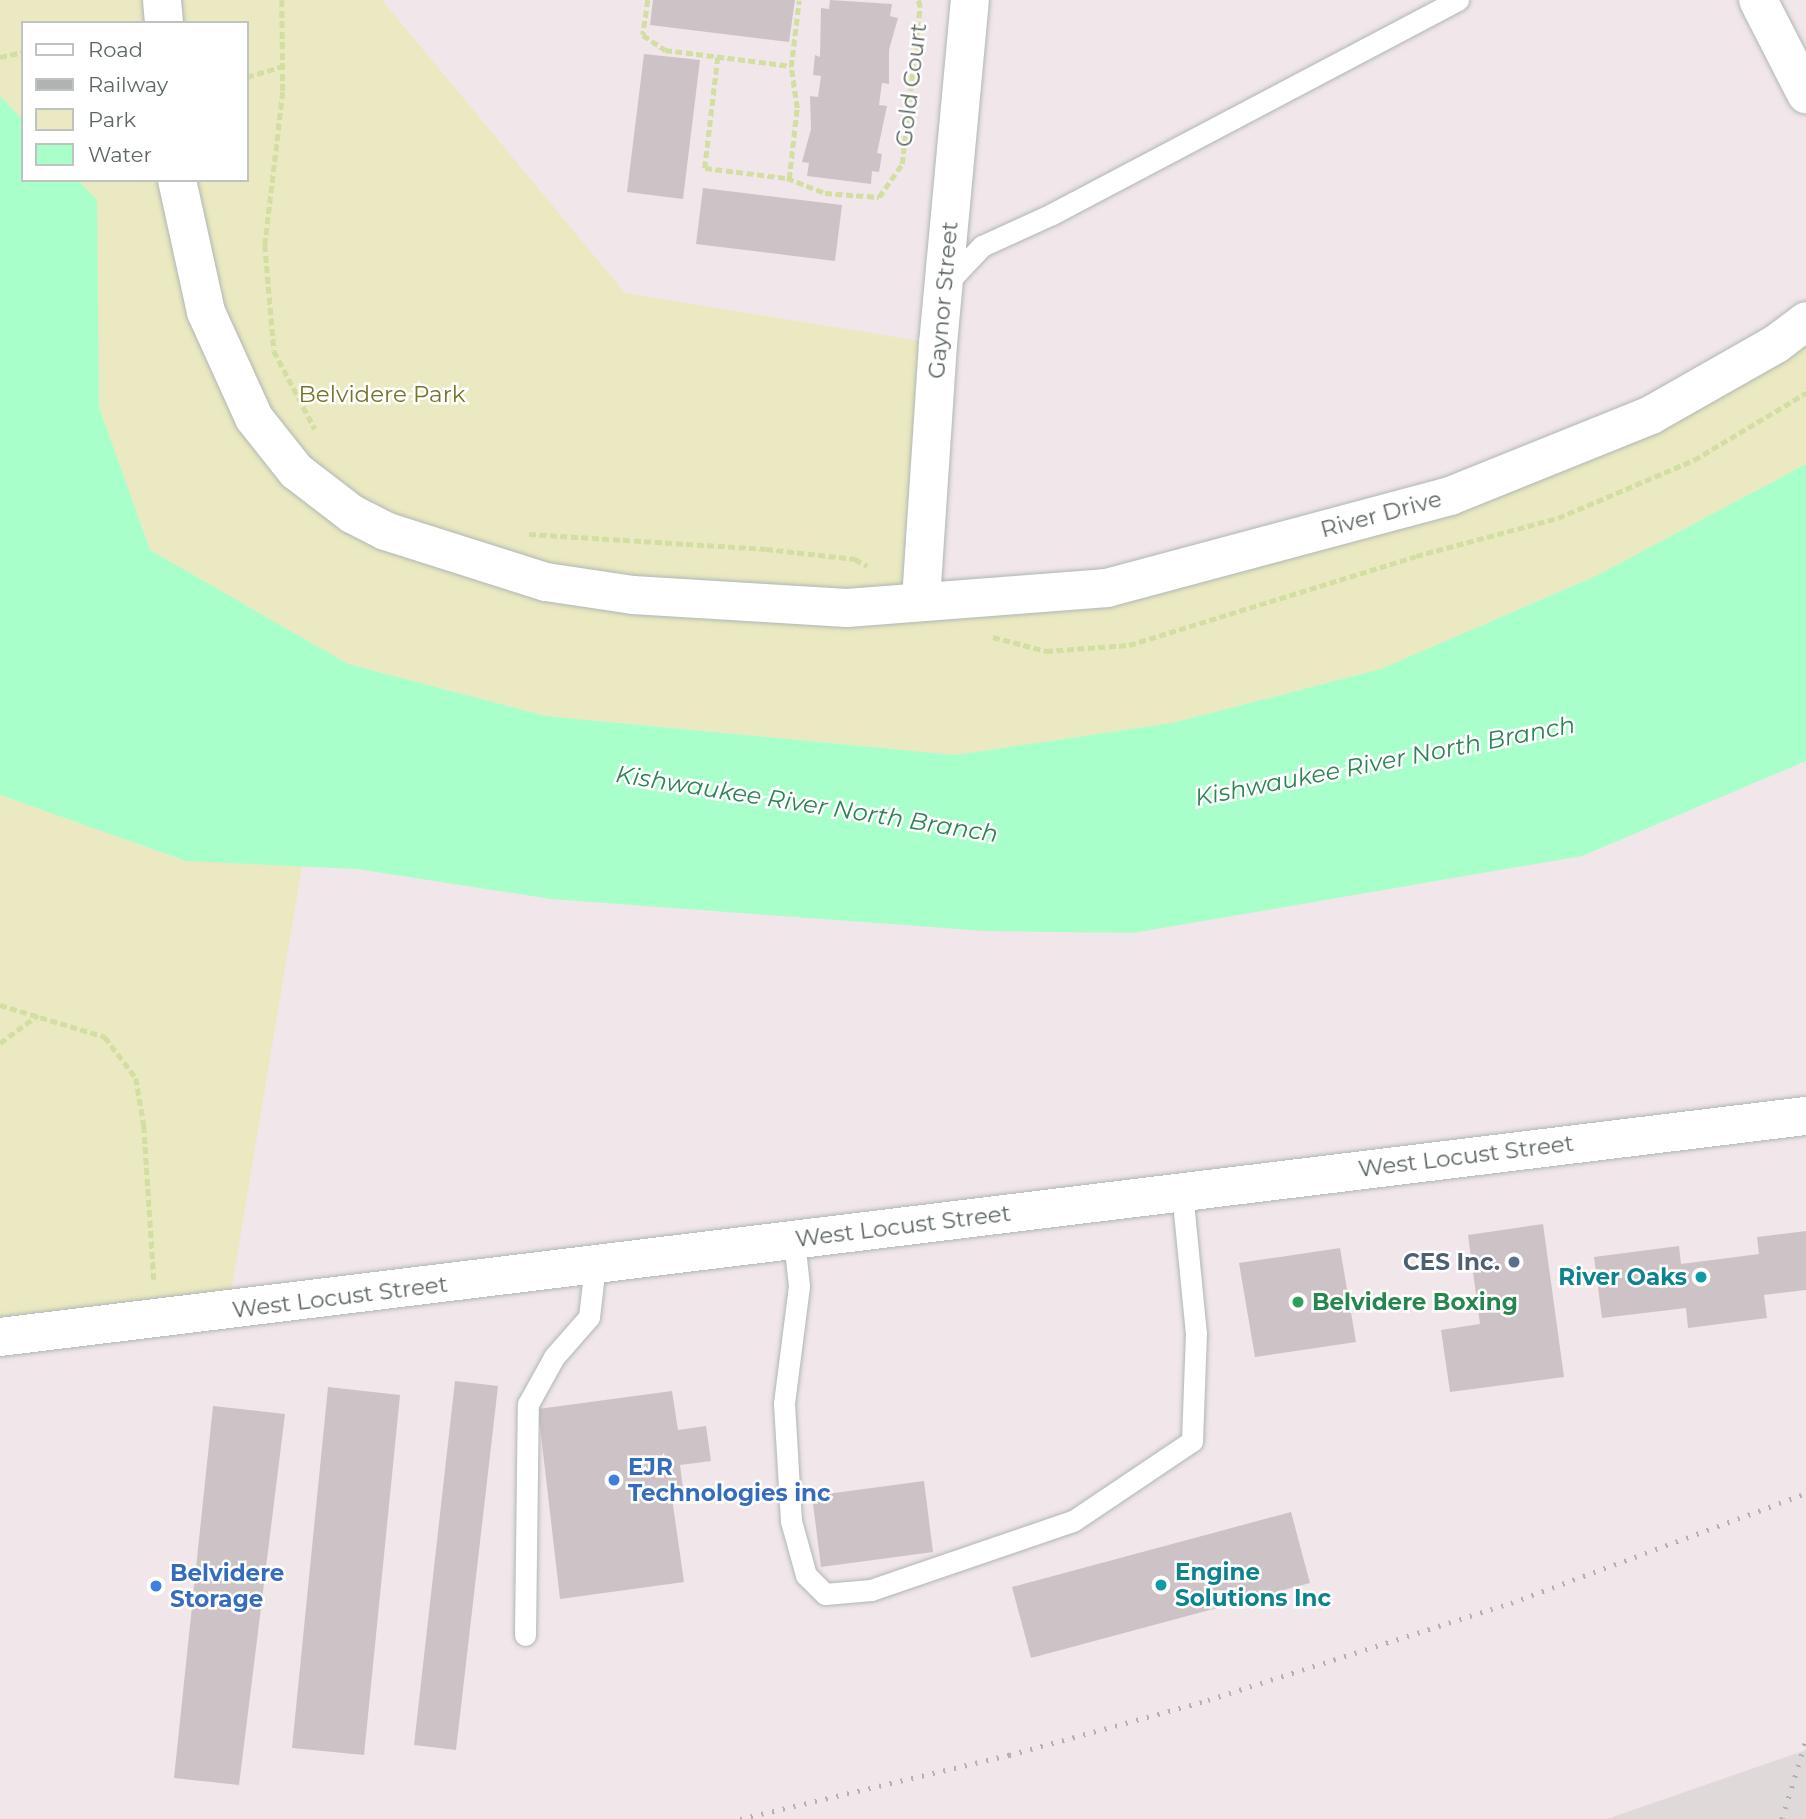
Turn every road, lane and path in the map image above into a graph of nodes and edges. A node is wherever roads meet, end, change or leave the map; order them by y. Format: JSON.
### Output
{"nodes":[{"id":1,"x":162,"y":0,"type":"edge"},
{"id":2,"x":648,"y":0,"type":"edge"},
{"id":3,"x":799,"y":0,"type":"edge"},
{"id":4,"x":918,"y":0,"type":"edge"},
{"id":5,"x":970,"y":0,"type":"edge"},
{"id":6,"x":1458,"y":0,"type":"edge"},
{"id":7,"x":1758,"y":0,"type":"edge"},
{"id":8,"x":164,"y":21,"type":"edge"},
{"id":9,"x":21,"y":52,"type":"edge"},
{"id":10,"x":0,"y":57,"type":"edge"},
{"id":11,"x":718,"y":57,"type":"junction"},
{"id":12,"x":283,"y":66,"type":"dead end"},
{"id":13,"x":791,"y":66,"type":"junction"},
{"id":14,"x":248,"y":77,"type":"edge"},
{"id":15,"x":1806,"y":93,"type":"edge"},
{"id":16,"x":789,"y":179,"type":"junction"},
{"id":17,"x":177,"y":182,"type":"edge"},
{"id":18,"x":943,"y":286,"type":"junction"},
{"id":19,"x":1806,"y":321,"type":"edge"},
{"id":20,"x":921,"y":600,"type":"junction"},
{"id":21,"x":0,"y":1005,"type":"edge"},
{"id":22,"x":38,"y":1014,"type":"junction"},
{"id":23,"x":0,"y":1043,"type":"edge"},
{"id":24,"x":1806,"y":1116,"type":"edge"},
{"id":25,"x":1182,"y":1191,"type":"junction"},
{"id":26,"x":794,"y":1240,"type":"junction"},
{"id":27,"x":595,"y":1265,"type":"junction"},
{"id":28,"x":157,"y":1320,"type":"junction"},
{"id":29,"x":0,"y":1337,"type":"edge"},
{"id":30,"x":525,"y":1635,"type":"dead end"}],
"edges":[{"from":1,"to":8,"type":"street"},
{"from":2,"to":11,"type":"path"},
{"from":3,"to":13,"type":"path"},
{"from":4,"to":16,"type":"path","name":"Gold Court"},
{"from":5,"to":18,"type":"street","name":"Gaynor Street"},
{"from":6,"to":18,"type":"lane"},
{"from":7,"to":15,"type":"street"},
{"from":9,"to":10,"type":"path"},
{"from":11,"to":13,"type":"path"},
{"from":11,"to":16,"type":"path","name":"Gold Court"},
{"from":12,"to":14,"type":"path"},
{"from":13,"to":16,"type":"path"},
{"from":17,"to":20,"type":"street","name":"River Drive"},
{"from":18,"to":20,"type":"street","name":"Gaynor Street"},
{"from":19,"to":20,"type":"street","name":"River Drive"},
{"from":21,"to":22,"type":"path"},
{"from":22,"to":23,"type":"path"},
{"from":22,"to":28,"type":"path"},
{"from":24,"to":25,"type":"street","name":"West Locust Street"},
{"from":25,"to":26,"type":"street","name":"West Locust Street"},
{"from":25,"to":26,"type":"lane"},
{"from":26,"to":27,"type":"street","name":"West Locust Street"},
{"from":27,"to":28,"type":"street","name":"West Locust Street"},
{"from":27,"to":30,"type":"lane"},
{"from":28,"to":29,"type":"street","name":"West Locust Street"}]}
